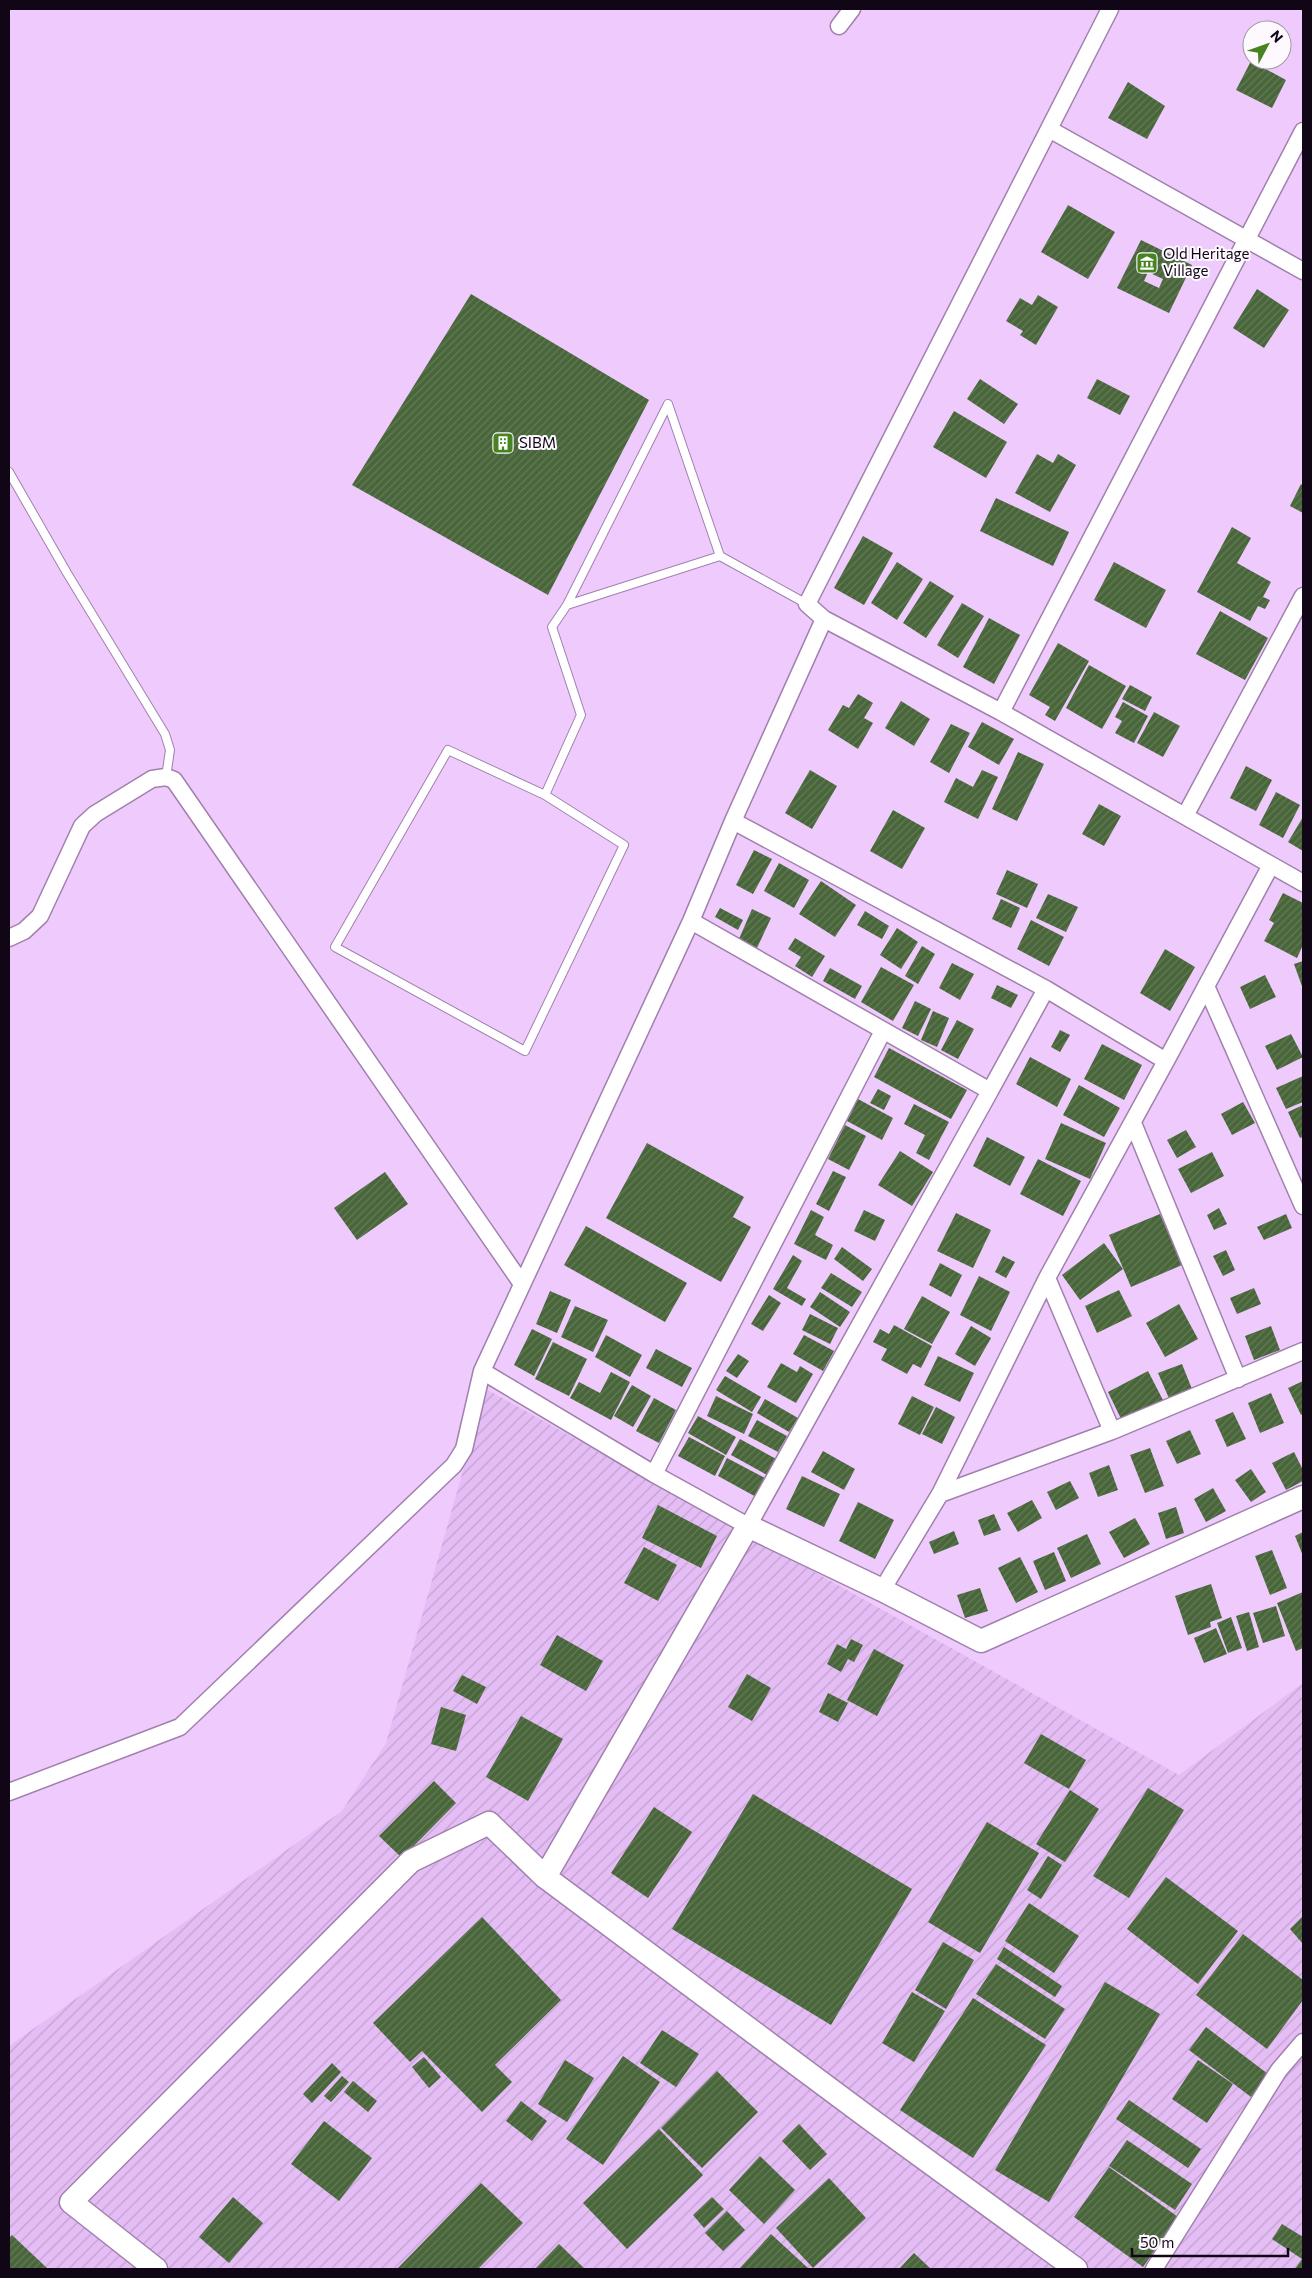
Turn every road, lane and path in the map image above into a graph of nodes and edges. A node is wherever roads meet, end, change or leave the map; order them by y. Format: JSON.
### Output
{"nodes":[{"id":1,"x":852,"y":9,"type":"edge"},
{"id":2,"x":1110,"y":9,"type":"edge"},
{"id":3,"x":838,"y":26,"type":"dead end"},
{"id":4,"x":1049,"y":129,"type":"junction"},
{"id":5,"x":1303,"y":131,"type":"edge"},
{"id":6,"x":1247,"y":240,"type":"junction"},
{"id":7,"x":1303,"y":271,"type":"edge"},
{"id":8,"x":9,"y":472,"type":"edge"},
{"id":9,"x":720,"y":556,"type":"junction"},
{"id":10,"x":1303,"y":596,"type":"edge"},
{"id":11,"x":807,"y":604,"type":"junction"},
{"id":12,"x":567,"y":605,"type":"junction"},
{"id":13,"x":824,"y":619,"type":"junction"},
{"id":14,"x":1000,"y":712,"type":"junction"},
{"id":15,"x":166,"y":777,"type":"junction"},
{"id":16,"x":545,"y":795,"type":"junction"},
{"id":17,"x":1185,"y":816,"type":"junction"},
{"id":18,"x":733,"y":821,"type":"junction"},
{"id":19,"x":1271,"y":865,"type":"junction"},
{"id":20,"x":1303,"y":884,"type":"edge"},
{"id":21,"x":691,"y":921,"type":"junction"},
{"id":22,"x":9,"y":938,"type":"edge"},
{"id":23,"x":1206,"y":986,"type":"junction"},
{"id":24,"x":1046,"y":989,"type":"junction"},
{"id":25,"x":883,"y":1031,"type":"junction"},
{"id":26,"x":1166,"y":1061,"type":"junction"},
{"id":27,"x":990,"y":1091,"type":"junction"},
{"id":28,"x":1133,"y":1123,"type":"junction"},
{"id":29,"x":1303,"y":1206,"type":"edge"},
{"id":30,"x":1047,"y":1278,"type":"junction"},
{"id":31,"x":522,"y":1284,"type":"junction"},
{"id":32,"x":1303,"y":1352,"type":"edge"},
{"id":33,"x":482,"y":1371,"type":"junction"},
{"id":34,"x":1238,"y":1379,"type":"junction"},
{"id":35,"x":1112,"y":1431,"type":"junction"},
{"id":36,"x":654,"y":1474,"type":"junction"},
{"id":37,"x":940,"y":1494,"type":"junction"},
{"id":38,"x":1303,"y":1498,"type":"edge"},
{"id":39,"x":748,"y":1526,"type":"junction"},
{"id":40,"x":882,"y":1590,"type":"junction"},
{"id":41,"x":9,"y":1792,"type":"edge"},
{"id":42,"x":545,"y":1877,"type":"junction"},
{"id":43,"x":1303,"y":2042,"type":"edge"},
{"id":44,"x":156,"y":2269,"type":"edge"},
{"id":45,"x":1076,"y":2269,"type":"edge"},
{"id":46,"x":1154,"y":2269,"type":"edge"}],
"edges":[{"from":1,"to":3,"type":"street"},
{"from":2,"to":4,"type":"street"},
{"from":4,"to":6,"type":"street"},
{"from":4,"to":11,"type":"street"},
{"from":5,"to":6,"type":"street"},
{"from":6,"to":7,"type":"street"},
{"from":6,"to":14,"type":"street"},
{"from":8,"to":15,"type":"lane"},
{"from":9,"to":11,"type":"lane"},
{"from":9,"to":12,"type":"lane"},
{"from":9,"to":12,"type":"lane"},
{"from":10,"to":17,"type":"street"},
{"from":11,"to":13,"type":"street"},
{"from":12,"to":16,"type":"lane"},
{"from":13,"to":14,"type":"street"},
{"from":13,"to":18,"type":"street"},
{"from":14,"to":17,"type":"street"},
{"from":15,"to":22,"type":"street"},
{"from":15,"to":31,"type":"street"},
{"from":16,"to":16,"type":"lane"},
{"from":17,"to":19,"type":"street"},
{"from":18,"to":21,"type":"street"},
{"from":18,"to":24,"type":"street"},
{"from":19,"to":20,"type":"street"},
{"from":19,"to":23,"type":"street"},
{"from":21,"to":25,"type":"street"},
{"from":21,"to":31,"type":"street"},
{"from":23,"to":26,"type":"street"},
{"from":23,"to":29,"type":"street"},
{"from":24,"to":26,"type":"street"},
{"from":24,"to":27,"type":"street"},
{"from":25,"to":27,"type":"street"},
{"from":25,"to":36,"type":"street"},
{"from":26,"to":28,"type":"street"},
{"from":27,"to":39,"type":"street"},
{"from":28,"to":30,"type":"street"},
{"from":28,"to":34,"type":"street"},
{"from":30,"to":35,"type":"street"},
{"from":30,"to":37,"type":"street"},
{"from":31,"to":33,"type":"street"},
{"from":32,"to":34,"type":"street"},
{"from":33,"to":36,"type":"street"},
{"from":33,"to":41,"type":"street"},
{"from":34,"to":35,"type":"street"},
{"from":35,"to":37,"type":"street"},
{"from":36,"to":39,"type":"street"},
{"from":37,"to":40,"type":"street"},
{"from":38,"to":40,"type":"street"},
{"from":39,"to":40,"type":"street"},
{"from":39,"to":42,"type":"street"},
{"from":42,"to":44,"type":"street"},
{"from":42,"to":45,"type":"street"},
{"from":43,"to":46,"type":"street"}]}
